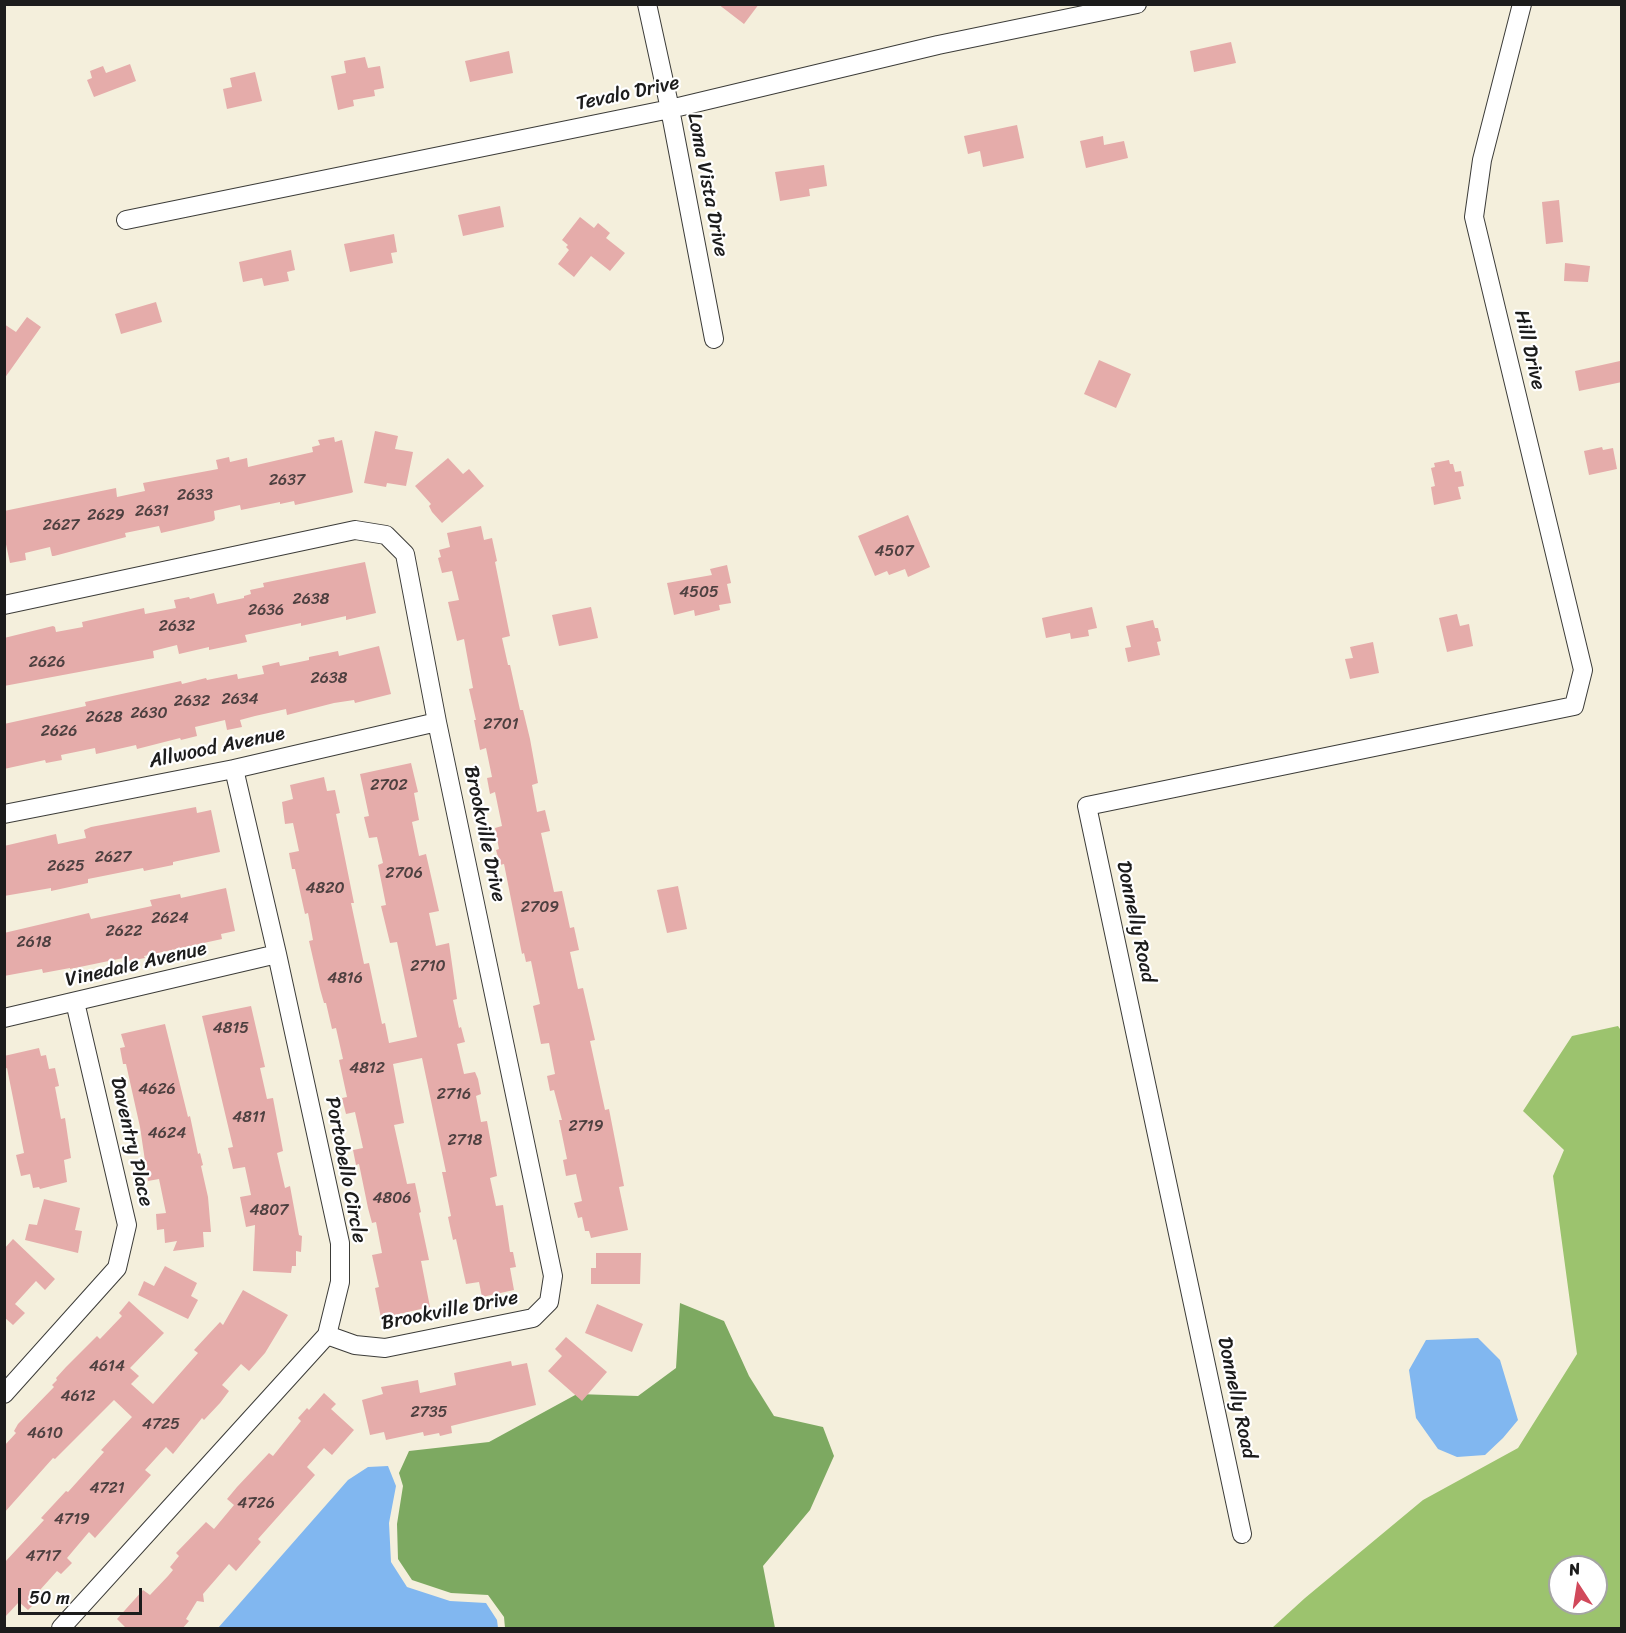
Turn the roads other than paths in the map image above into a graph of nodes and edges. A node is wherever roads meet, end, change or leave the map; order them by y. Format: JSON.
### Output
{"nodes":[{"id":1,"x":647,"y":4,"type":"edge"},
{"id":2,"x":1137,"y":4,"type":"edge"},
{"id":3,"x":1522,"y":4,"type":"edge"},
{"id":4,"x":670,"y":109,"type":"junction"},
{"id":5,"x":126,"y":220,"type":"dead end"},
{"id":6,"x":714,"y":339,"type":"dead end"},
{"id":7,"x":4,"y":605,"type":"edge"},
{"id":8,"x":1574,"y":706,"type":"joint"},
{"id":9,"x":437,"y":722,"type":"junction"},
{"id":10,"x":234,"y":769,"type":"junction"},
{"id":11,"x":4,"y":814,"type":"edge"},
{"id":12,"x":277,"y":954,"type":"junction"},
{"id":13,"x":75,"y":1002,"type":"junction"},
{"id":14,"x":4,"y":1018,"type":"edge"},
{"id":15,"x":327,"y":1335,"type":"junction"},
{"id":16,"x":4,"y":1394,"type":"edge"},
{"id":17,"x":1242,"y":1534,"type":"dead end"},
{"id":18,"x":61,"y":1629,"type":"edge"}],
"edges":[{"from":1,"to":4,"type":"street","name":"Loma Vista Drive"},
{"from":2,"to":4,"type":"street","name":"Tevalo Drive"},
{"from":3,"to":8,"type":"street","name":"Hill Drive"},
{"from":4,"to":5,"type":"street","name":"Tevalo Drive"},
{"from":4,"to":6,"type":"street","name":"Loma Vista Drive"},
{"from":7,"to":9,"type":"street","name":"Brookville Drive"},
{"from":8,"to":17,"type":"street","name":"Donnelly Road"},
{"from":9,"to":10,"type":"street","name":"Allwood Avenue"},
{"from":9,"to":15,"type":"street","name":"Brookville Drive"},
{"from":10,"to":11,"type":"street","name":"Allwood Avenue"},
{"from":10,"to":12,"type":"street","name":"Portobello Circle"},
{"from":12,"to":13,"type":"street","name":"Vinedale Avenue"},
{"from":12,"to":15,"type":"street","name":"Portobello Circle"},
{"from":13,"to":14,"type":"street","name":"Vinedale Avenue"},
{"from":13,"to":16,"type":"street","name":"Daventry Place"},
{"from":15,"to":18,"type":"street","name":"Portobello Circle"}]}
